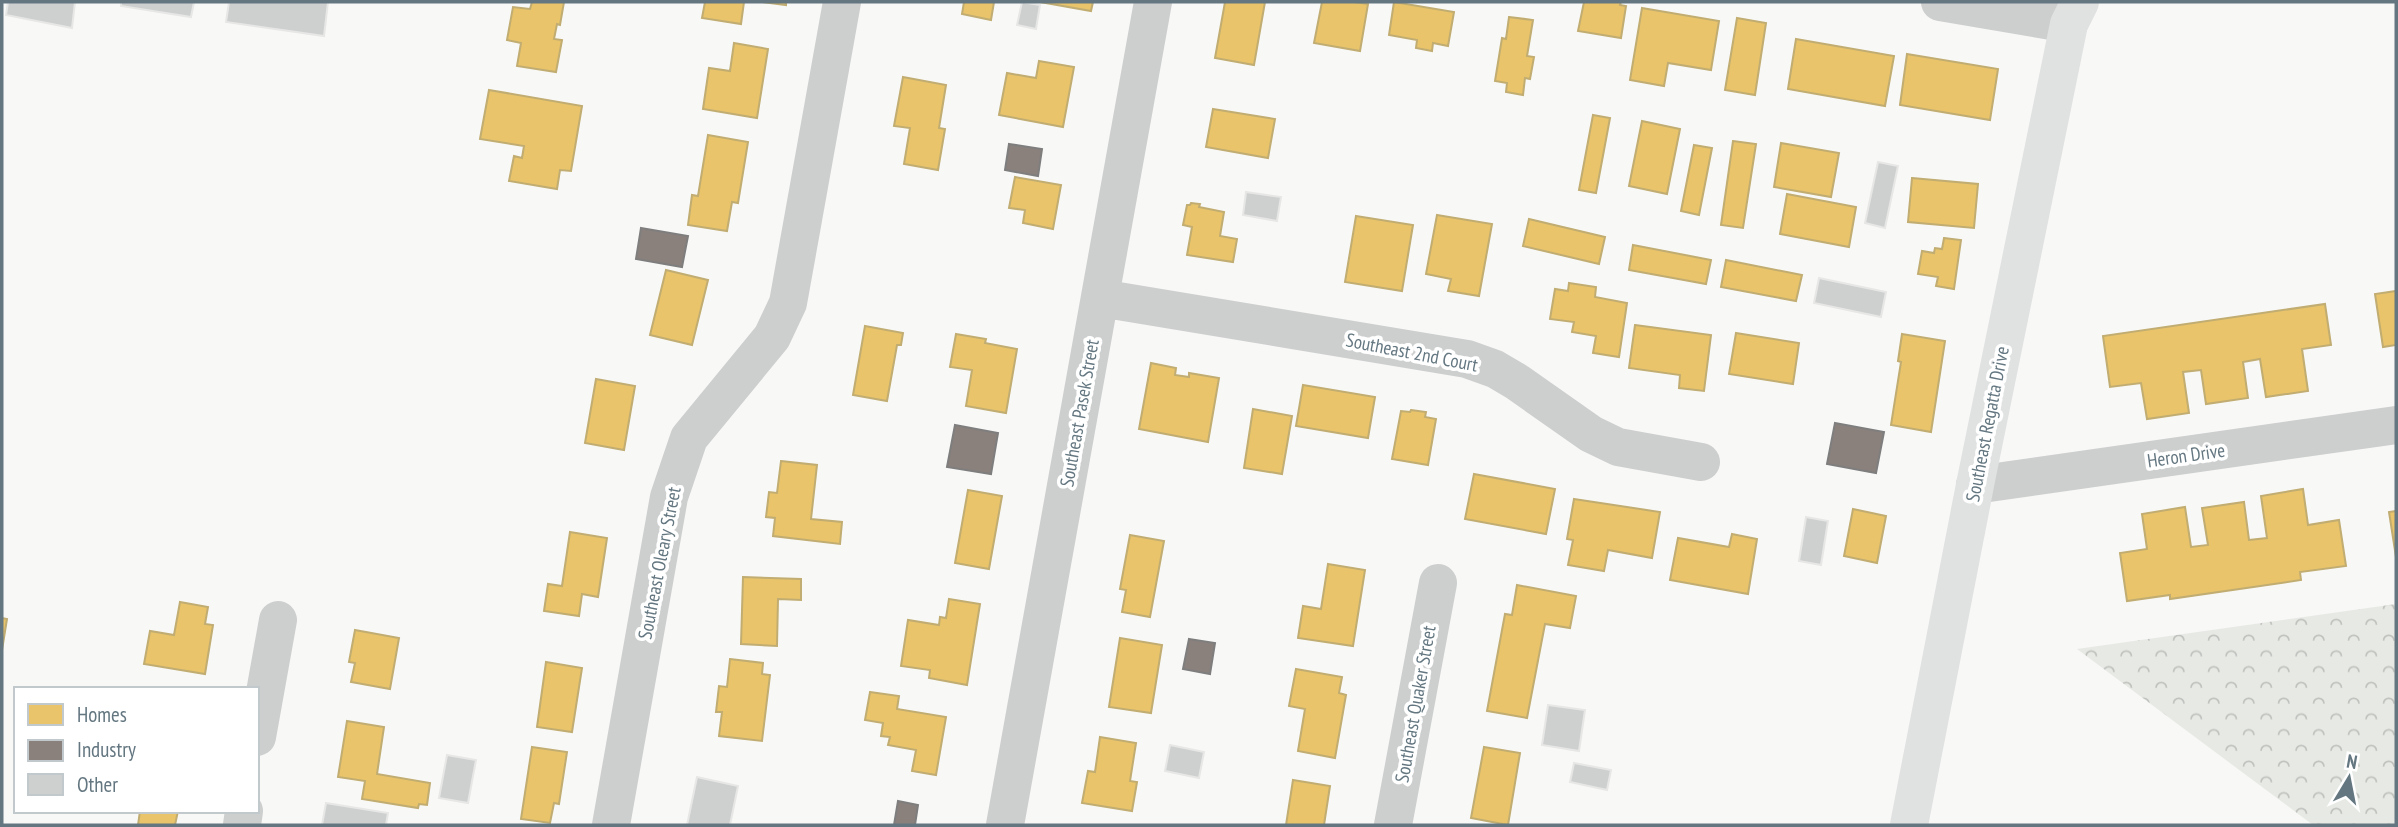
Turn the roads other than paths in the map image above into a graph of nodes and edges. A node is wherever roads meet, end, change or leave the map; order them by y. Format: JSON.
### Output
{"nodes":[{"id":1,"x":842,"y":2,"type":"edge"},
{"id":2,"x":1153,"y":2,"type":"edge"},
{"id":3,"x":1940,"y":2,"type":"edge"},
{"id":4,"x":2075,"y":13,"type":"edge"},
{"id":5,"x":1100,"y":298,"type":"junction"},
{"id":6,"x":2396,"y":425,"type":"edge"},
{"id":7,"x":1702,"y":462,"type":"dead end"},
{"id":8,"x":1975,"y":485,"type":"junction"},
{"id":9,"x":1438,"y":583,"type":"dead end"},
{"id":10,"x":278,"y":620,"type":"dead end"},
{"id":11,"x":259,"y":726,"type":"edge"},
{"id":12,"x":611,"y":825,"type":"edge"},
{"id":13,"x":1005,"y":825,"type":"edge"},
{"id":14,"x":1393,"y":825,"type":"edge"},
{"id":15,"x":1909,"y":825,"type":"edge"}],
"edges":[{"from":1,"to":12,"type":"street","name":"Southeast Oleary Street"},
{"from":2,"to":5,"type":"street","name":"Southeast Pasek Street"},
{"from":3,"to":4,"type":"street"},
{"from":4,"to":8,"type":"main road","name":"Southeast Regatta Drive"},
{"from":5,"to":7,"type":"street","name":"Southeast 2nd Court"},
{"from":5,"to":13,"type":"street","name":"Southeast Pasek Street"},
{"from":6,"to":8,"type":"street","name":"Heron Drive"},
{"from":8,"to":15,"type":"main road","name":"Southeast Regatta Drive"},
{"from":9,"to":14,"type":"street","name":"Southeast Quaker Street"},
{"from":10,"to":11,"type":"street"}]}
